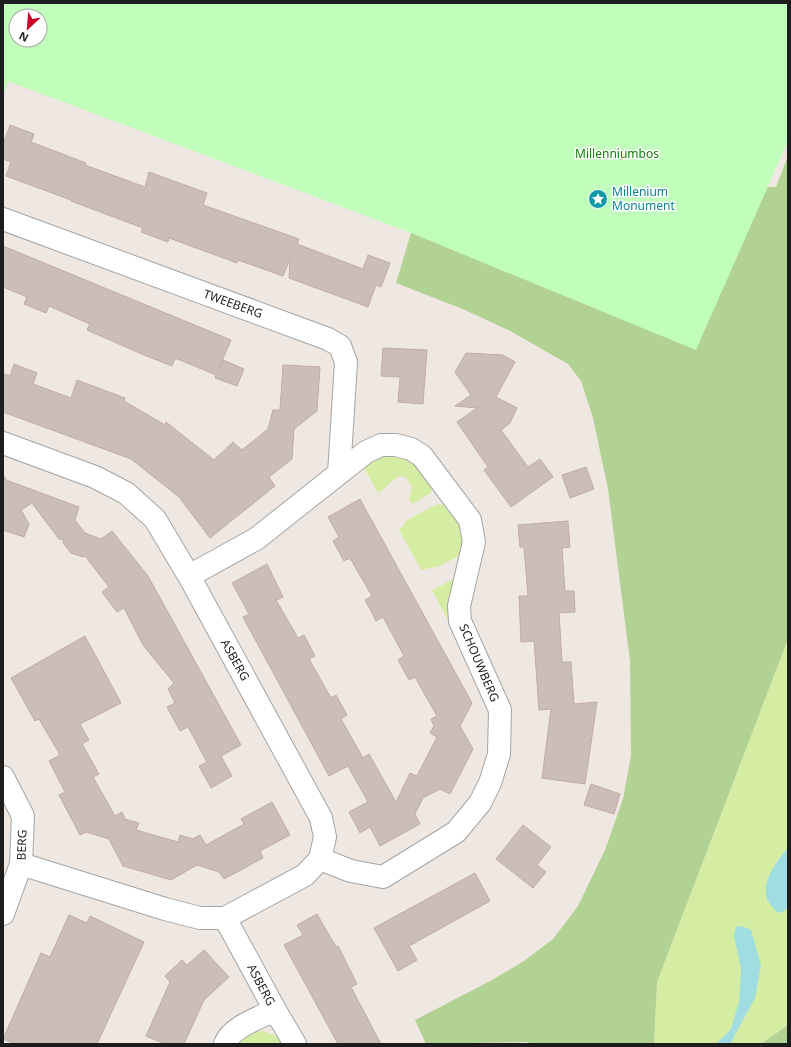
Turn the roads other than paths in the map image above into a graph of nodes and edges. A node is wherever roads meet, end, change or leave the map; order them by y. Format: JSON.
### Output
{"nodes":[{"id":1,"x":3,"y":219,"type":"edge"},
{"id":2,"x":3,"y":443,"type":"edge"},
{"id":3,"x":339,"y":473,"type":"junction"},
{"id":4,"x":189,"y":576,"type":"junction"},
{"id":5,"x":3,"y":777,"type":"edge"},
{"id":6,"x":320,"y":859,"type":"junction"},
{"id":7,"x":21,"y":864,"type":"junction"},
{"id":8,"x":3,"y":914,"type":"edge"},
{"id":9,"x":225,"y":918,"type":"junction"},
{"id":10,"x":275,"y":1010,"type":"junction"},
{"id":11,"x":226,"y":1044,"type":"edge"},
{"id":12,"x":295,"y":1044,"type":"edge"}],
"edges":[{"from":1,"to":3,"type":"street","name":"TWEEBERG"},
{"from":2,"to":4,"type":"street","name":"ASBERG"},
{"from":3,"to":4,"type":"street","name":"SCHOUWBERG"},
{"from":3,"to":6,"type":"street","name":"SCHOUWBERG"},
{"from":4,"to":6,"type":"street","name":"ASBERG"},
{"from":5,"to":7,"type":"street","name":"BERG"},
{"from":6,"to":9,"type":"street"},
{"from":7,"to":8,"type":"street","name":"BERG"},
{"from":7,"to":9,"type":"street"},
{"from":9,"to":10,"type":"street","name":"ASBERG"},
{"from":10,"to":11,"type":"street","name":"ASBERG"},
{"from":10,"to":12,"type":"street","name":"ASBERG"}]}
